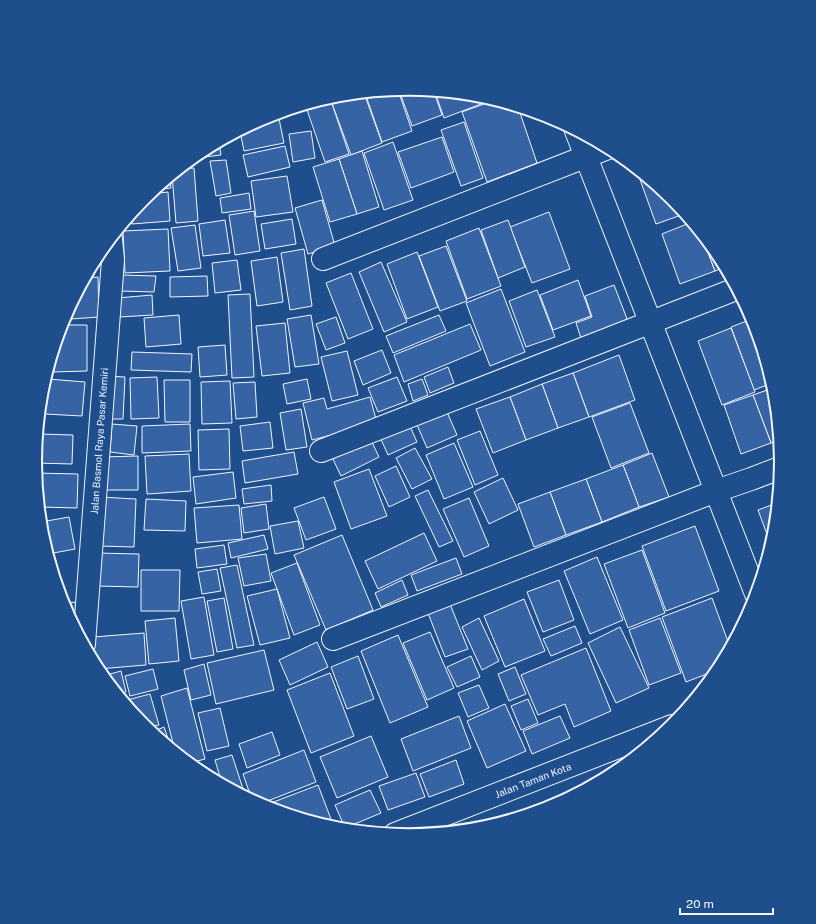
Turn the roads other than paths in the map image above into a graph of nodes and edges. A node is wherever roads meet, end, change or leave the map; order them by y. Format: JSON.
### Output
{"nodes":[{"id":1,"x":579,"y":139,"type":"edge"},
{"id":2,"x":600,"y":151,"type":"edge"},
{"id":3,"x":586,"y":156,"type":"junction"},
{"id":4,"x":112,"y":248,"type":"edge"},
{"id":5,"x":323,"y":259,"type":"dead end"},
{"id":6,"x":731,"y":291,"type":"edge"},
{"id":7,"x":650,"y":322,"type":"junction"},
{"id":8,"x":321,"y":451,"type":"dead end"},
{"id":9,"x":774,"y":470,"type":"edge"},
{"id":10,"x":716,"y":491,"type":"junction"},
{"id":11,"x":753,"y":586,"type":"edge"},
{"id":12,"x":85,"y":633,"type":"edge"},
{"id":13,"x":333,"y":639,"type":"dead end"},
{"id":14,"x":653,"y":733,"type":"edge"},
{"id":15,"x":410,"y":828,"type":"edge"}],
"edges":[{"from":1,"to":3,"type":"street"},
{"from":2,"to":3,"type":"street"},
{"from":3,"to":5,"type":"street"},
{"from":3,"to":7,"type":"street"},
{"from":4,"to":12,"type":"street","name":"Jalan Basmol Raya Pasar Kemiri"},
{"from":6,"to":7,"type":"street"},
{"from":7,"to":8,"type":"street"},
{"from":7,"to":10,"type":"street"},
{"from":9,"to":10,"type":"street"},
{"from":10,"to":11,"type":"street"},
{"from":10,"to":13,"type":"street"},
{"from":14,"to":15,"type":"street","name":"Jalan Taman Kota"}]}
